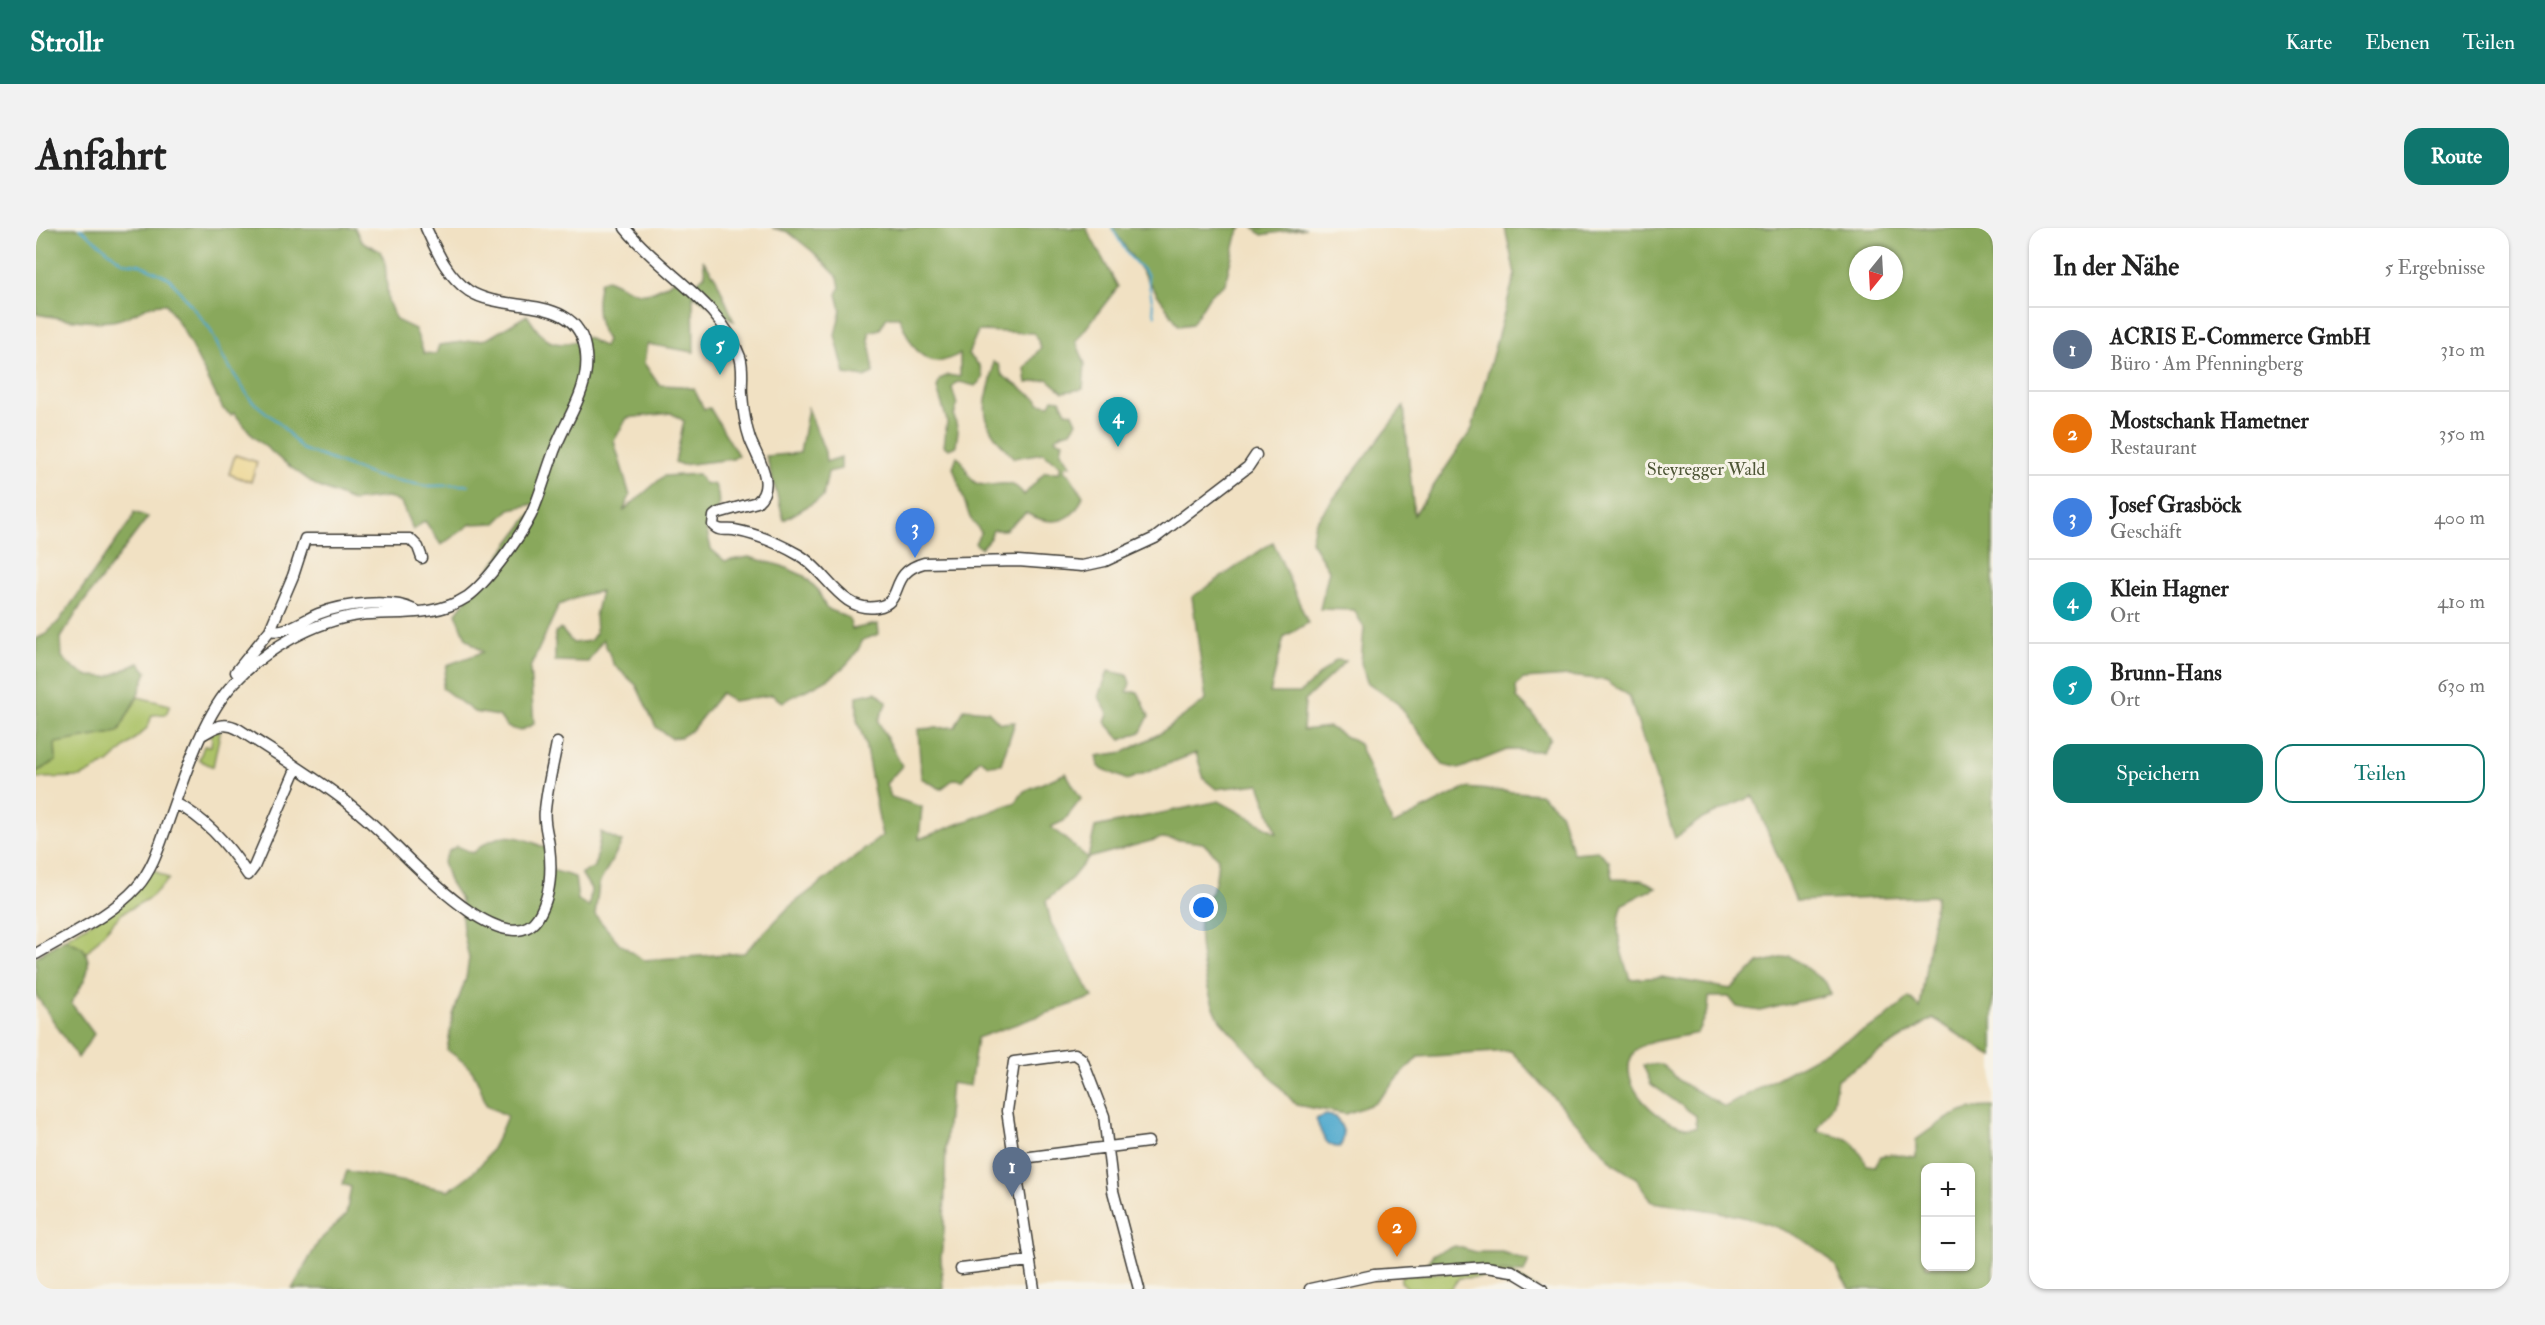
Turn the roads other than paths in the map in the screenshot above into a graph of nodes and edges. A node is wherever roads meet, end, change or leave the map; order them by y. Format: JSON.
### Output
{"nodes":[{"id":1,"x":426,"y":228,"type":"edge"},
{"id":2,"x":625,"y":228,"type":"edge"},
{"id":3,"x":1256,"y":455,"type":"dead end"},
{"id":4,"x":422,"y":558,"type":"dead end"},
{"id":5,"x":417,"y":612,"type":"junction"},
{"id":6,"x":270,"y":630,"type":"junction"},
{"id":7,"x":231,"y":686,"type":"junction"},
{"id":8,"x":202,"y":735,"type":"junction"},
{"id":9,"x":557,"y":743,"type":"dead end"},
{"id":10,"x":297,"y":767,"type":"junction"},
{"id":11,"x":175,"y":803,"type":"junction"},
{"id":12,"x":36,"y":954,"type":"edge"},
{"id":13,"x":1148,"y":1142,"type":"dead end"},
{"id":14,"x":1108,"y":1147,"type":"junction"},
{"id":15,"x":1015,"y":1159,"type":"junction"},
{"id":16,"x":1030,"y":1261,"type":"junction"},
{"id":17,"x":961,"y":1269,"type":"dead end"},
{"id":18,"x":1034,"y":1289,"type":"edge"},
{"id":19,"x":1138,"y":1289,"type":"edge"},
{"id":20,"x":1310,"y":1289,"type":"edge"},
{"id":21,"x":1542,"y":1289,"type":"edge"}],
"edges":[{"from":1,"to":5,"type":"street"},
{"from":2,"to":3,"type":"street"},
{"from":4,"to":6,"type":"street"},
{"from":5,"to":6,"type":"street"},
{"from":5,"to":7,"type":"street"},
{"from":6,"to":7,"type":"street"},
{"from":7,"to":8,"type":"street"},
{"from":8,"to":10,"type":"street"},
{"from":8,"to":11,"type":"street"},
{"from":9,"to":10,"type":"street"},
{"from":10,"to":11,"type":"street"},
{"from":11,"to":12,"type":"street"},
{"from":13,"to":14,"type":"street"},
{"from":14,"to":15,"type":"street"},
{"from":14,"to":15,"type":"street"},
{"from":14,"to":19,"type":"street"},
{"from":15,"to":16,"type":"street"},
{"from":16,"to":17,"type":"street"},
{"from":16,"to":18,"type":"street"},
{"from":20,"to":21,"type":"street"}]}
